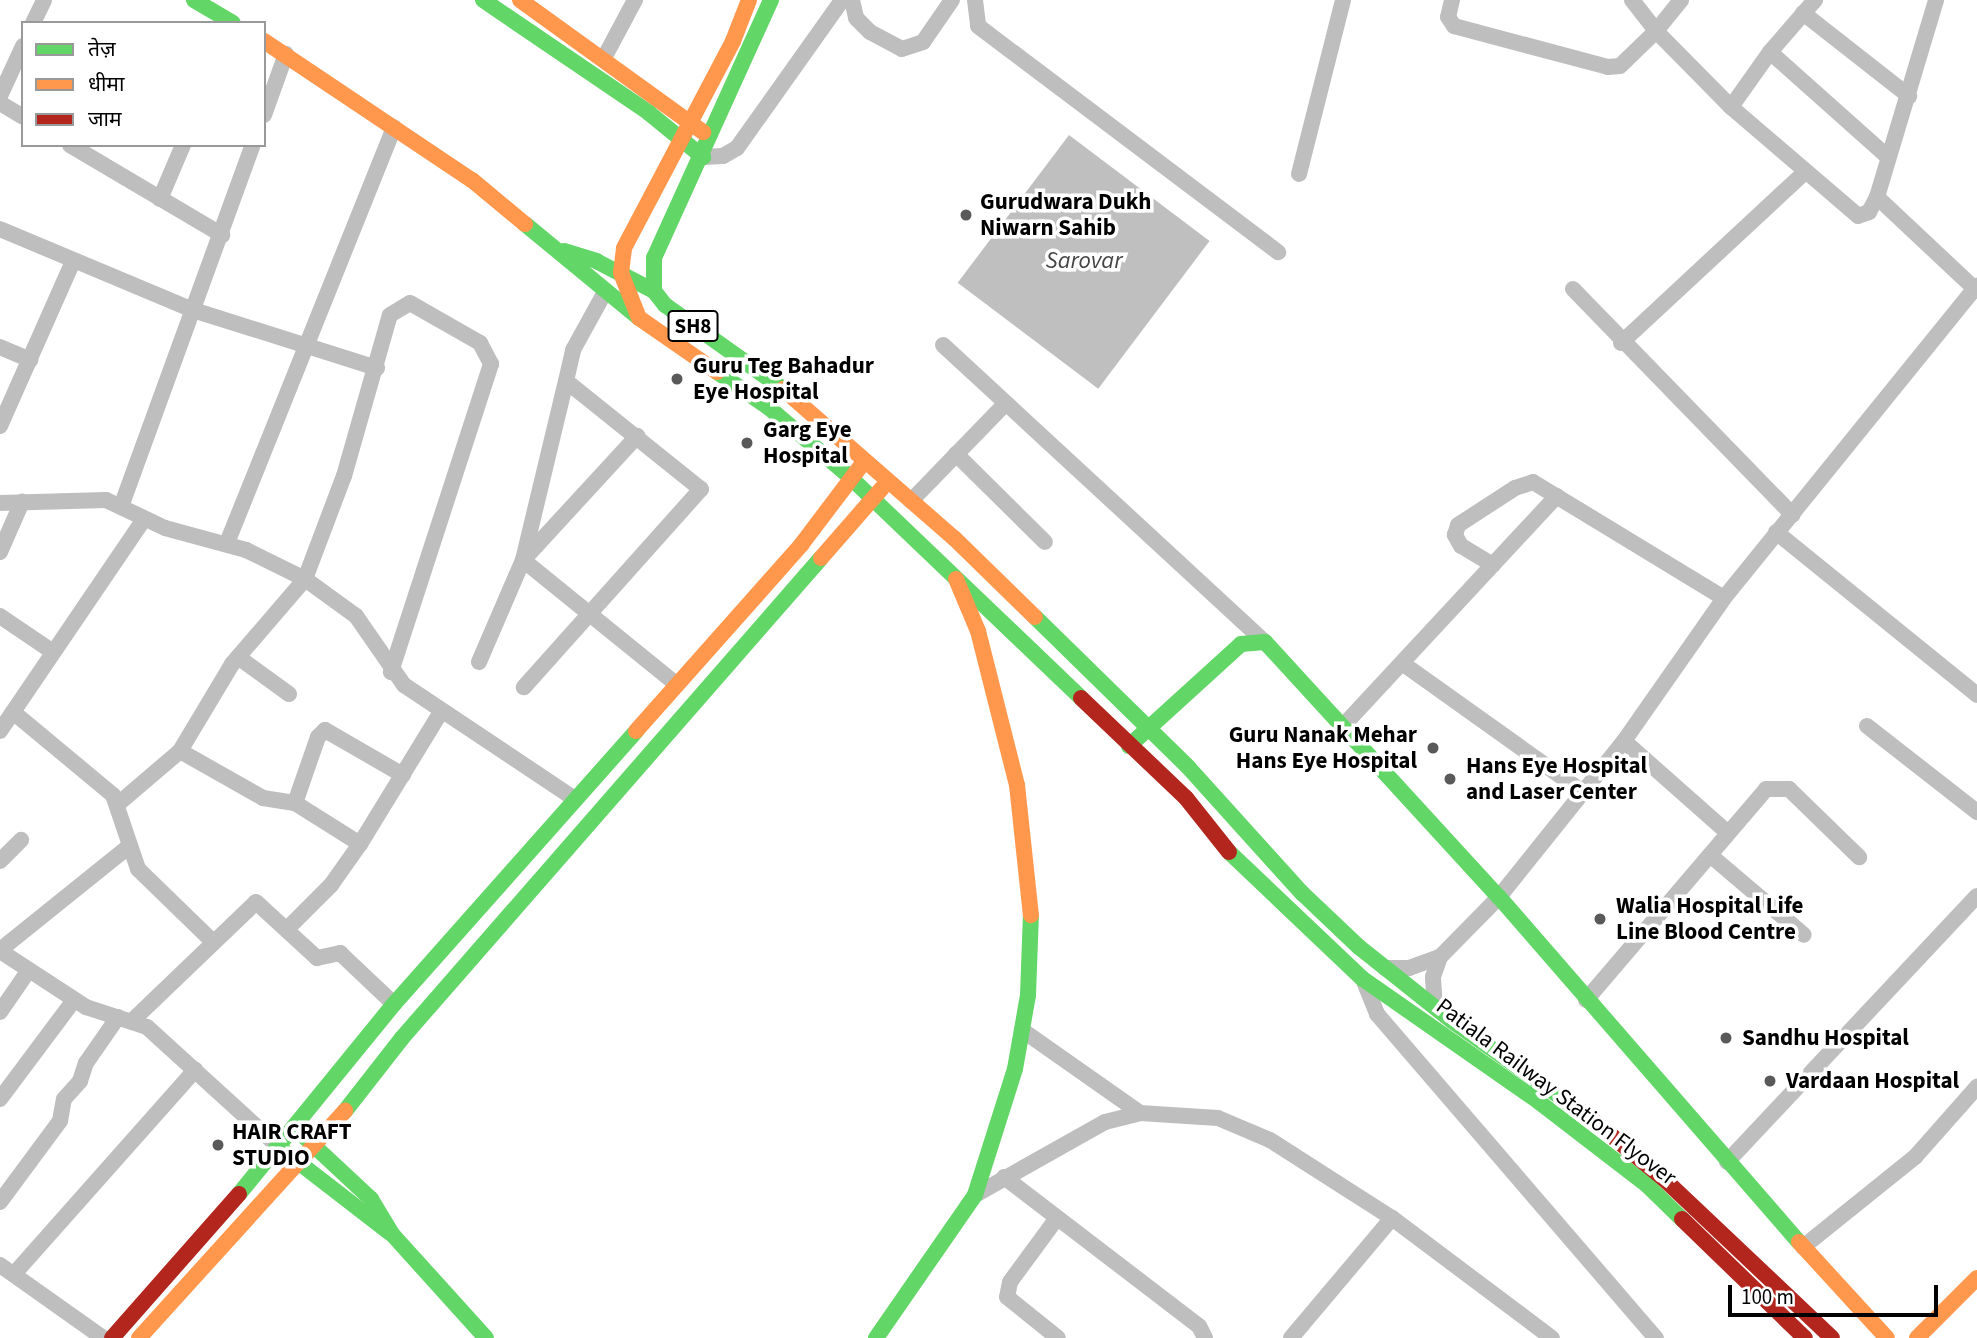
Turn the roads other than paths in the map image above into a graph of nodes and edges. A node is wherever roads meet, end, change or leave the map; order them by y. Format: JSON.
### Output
{"nodes":[{"id":1,"x":44,"y":0,"type":"edge"},
{"id":2,"x":194,"y":0,"type":"edge"},
{"id":3,"x":483,"y":0,"type":"edge"},
{"id":4,"x":635,"y":0,"type":"edge"},
{"id":5,"x":749,"y":0,"type":"edge"},
{"id":6,"x":771,"y":0,"type":"edge"},
{"id":7,"x":842,"y":0,"type":"edge"},
{"id":8,"x":852,"y":0,"type":"edge"},
{"id":9,"x":952,"y":0,"type":"edge"},
{"id":10,"x":975,"y":0,"type":"edge"},
{"id":11,"x":1343,"y":0,"type":"edge"},
{"id":12,"x":1452,"y":0,"type":"edge"},
{"id":13,"x":1632,"y":0,"type":"edge"},
{"id":14,"x":1681,"y":0,"type":"edge"},
{"id":15,"x":1815,"y":0,"type":"edge"},
{"id":16,"x":1936,"y":0,"type":"edge"},
{"id":17,"x":524,"y":1,"type":"edge"},
{"id":18,"x":1803,"y":13,"type":"junction"},
{"id":19,"x":34,"y":21,"type":"edge"},
{"id":20,"x":230,"y":21,"type":"edge"},
{"id":21,"x":1656,"y":31,"type":"junction"},
{"id":22,"x":266,"y":42,"type":"edge"},
{"id":23,"x":21,"y":50,"type":"edge"},
{"id":24,"x":1770,"y":52,"type":"junction"},
{"id":25,"x":286,"y":54,"type":"junction"},
{"id":26,"x":604,"y":58,"type":"junction"},
{"id":27,"x":0,"y":96,"type":"edge"},
{"id":28,"x":1909,"y":96,"type":"junction"},
{"id":29,"x":0,"y":103,"type":"edge"},
{"id":30,"x":1731,"y":107,"type":"junction"},
{"id":31,"x":266,"y":109,"type":"edge"},
{"id":32,"x":21,"y":116,"type":"edge"},
{"id":33,"x":688,"y":120,"type":"junction"},
{"id":34,"x":394,"y":128,"type":"junction"},
{"id":35,"x":712,"y":138,"type":"junction"},
{"id":36,"x":677,"y":141,"type":"junction"},
{"id":37,"x":73,"y":147,"type":"edge"},
{"id":38,"x":182,"y":147,"type":"edge"},
{"id":39,"x":253,"y":147,"type":"edge"},
{"id":40,"x":723,"y":156,"type":"junction"},
{"id":41,"x":703,"y":158,"type":"junction"},
{"id":42,"x":1888,"y":158,"type":"junction"},
{"id":43,"x":1804,"y":173,"type":"junction"},
{"id":44,"x":1299,"y":174,"type":"dead end"},
{"id":45,"x":1877,"y":197,"type":"junction"},
{"id":46,"x":160,"y":198,"type":"junction"},
{"id":47,"x":0,"y":229,"type":"edge"},
{"id":48,"x":222,"y":234,"type":"junction"},
{"id":49,"x":564,"y":251,"type":"junction"},
{"id":50,"x":1278,"y":252,"type":"dead end"},
{"id":51,"x":73,"y":261,"type":"junction"},
{"id":52,"x":621,"y":273,"type":"junction"},
{"id":53,"x":1573,"y":289,"type":"dead end"},
{"id":54,"x":1976,"y":289,"type":"edge"},
{"id":55,"x":654,"y":291,"type":"junction"},
{"id":56,"x":605,"y":292,"type":"junction"},
{"id":57,"x":193,"y":310,"type":"junction"},
{"id":58,"x":639,"y":318,"type":"junction"},
{"id":59,"x":1621,"y":342,"type":"junction"},
{"id":60,"x":305,"y":345,"type":"junction"},
{"id":61,"x":943,"y":345,"type":"dead end"},
{"id":62,"x":0,"y":347,"type":"edge"},
{"id":63,"x":30,"y":360,"type":"junction"},
{"id":64,"x":377,"y":368,"type":"junction"},
{"id":65,"x":566,"y":382,"type":"junction"},
{"id":66,"x":1006,"y":403,"type":"junction"},
{"id":67,"x":0,"y":426,"type":"edge"},
{"id":68,"x":637,"y":436,"type":"junction"},
{"id":69,"x":956,"y":454,"type":"junction"},
{"id":70,"x":866,"y":459,"type":"junction"},
{"id":71,"x":851,"y":478,"type":"junction"},
{"id":72,"x":888,"y":480,"type":"junction"},
{"id":73,"x":1558,"y":496,"type":"junction"},
{"id":74,"x":874,"y":499,"type":"junction"},
{"id":75,"x":911,"y":501,"type":"junction"},
{"id":76,"x":0,"y":502,"type":"edge"},
{"id":77,"x":22,"y":502,"type":"junction"},
{"id":78,"x":122,"y":504,"type":"junction"},
{"id":79,"x":1793,"y":515,"type":"junction"},
{"id":80,"x":145,"y":519,"type":"junction"},
{"id":81,"x":1776,"y":533,"type":"junction"},
{"id":82,"x":1045,"y":542,"type":"dead end"},
{"id":83,"x":227,"y":543,"type":"junction"},
{"id":84,"x":0,"y":552,"type":"edge"},
{"id":85,"x":523,"y":560,"type":"junction"},
{"id":86,"x":1493,"y":565,"type":"junction"},
{"id":87,"x":305,"y":579,"type":"junction"},
{"id":88,"x":956,"y":579,"type":"junction"},
{"id":89,"x":1724,"y":598,"type":"junction"},
{"id":90,"x":591,"y":615,"type":"junction"},
{"id":91,"x":2,"y":621,"type":"edge"},
{"id":92,"x":1265,"y":642,"type":"junction"},
{"id":93,"x":53,"y":652,"type":"junction"},
{"id":94,"x":238,"y":657,"type":"junction"},
{"id":95,"x":479,"y":662,"type":"dead end"},
{"id":96,"x":1402,"y":663,"type":"junction"},
{"id":97,"x":391,"y":672,"type":"junction"},
{"id":98,"x":675,"y":683,"type":"junction"},
{"id":99,"x":524,"y":687,"type":"dead end"},
{"id":100,"x":289,"y":694,"type":"dead end"},
{"id":101,"x":1977,"y":695,"type":"edge"},
{"id":102,"x":13,"y":712,"type":"junction"},
{"id":103,"x":441,"y":712,"type":"junction"},
{"id":104,"x":1343,"y":726,"type":"junction"},
{"id":105,"x":1867,"y":726,"type":"dead end"},
{"id":106,"x":1150,"y":730,"type":"junction"},
{"id":107,"x":0,"y":731,"type":"edge"},
{"id":108,"x":1624,"y":741,"type":"junction"},
{"id":109,"x":1129,"y":746,"type":"junction"},
{"id":110,"x":180,"y":751,"type":"junction"},
{"id":111,"x":402,"y":775,"type":"junction"},
{"id":112,"x":1583,"y":792,"type":"junction"},
{"id":113,"x":575,"y":799,"type":"junction"},
{"id":114,"x":295,"y":803,"type":"junction"},
{"id":115,"x":118,"y":804,"type":"junction"},
{"id":116,"x":1977,"y":812,"type":"edge"},
{"id":117,"x":1727,"y":832,"type":"junction"},
{"id":118,"x":21,"y":840,"type":"dead end"},
{"id":119,"x":360,"y":844,"type":"junction"},
{"id":120,"x":128,"y":847,"type":"junction"},
{"id":121,"x":1710,"y":855,"type":"junction"},
{"id":122,"x":1859,"y":857,"type":"dead end"},
{"id":123,"x":0,"y":861,"type":"edge"},
{"id":124,"x":1977,"y":896,"type":"edge"},
{"id":125,"x":1499,"y":897,"type":"junction"},
{"id":126,"x":287,"y":929,"type":"junction"},
{"id":127,"x":1804,"y":935,"type":"dead end"},
{"id":128,"x":212,"y":941,"type":"junction"},
{"id":129,"x":0,"y":951,"type":"edge"},
{"id":130,"x":1440,"y":957,"type":"junction"},
{"id":131,"x":1383,"y":968,"type":"junction"},
{"id":132,"x":29,"y":970,"type":"junction"},
{"id":133,"x":1363,"y":979,"type":"junction"},
{"id":134,"x":75,"y":1000,"type":"junction"},
{"id":135,"x":1586,"y":1000,"type":"junction"},
{"id":136,"x":394,"y":1004,"type":"junction"},
{"id":137,"x":1435,"y":1007,"type":"junction"},
{"id":138,"x":0,"y":1012,"type":"edge"},
{"id":139,"x":125,"y":1018,"type":"junction"},
{"id":140,"x":1446,"y":1027,"type":"junction"},
{"id":141,"x":1022,"y":1030,"type":"junction"},
{"id":142,"x":195,"y":1070,"type":"junction"},
{"id":143,"x":1977,"y":1087,"type":"edge"},
{"id":144,"x":0,"y":1099,"type":"edge"},
{"id":145,"x":1140,"y":1113,"type":"junction"},
{"id":146,"x":296,"y":1129,"type":"junction"},
{"id":147,"x":280,"y":1148,"type":"junction"},
{"id":148,"x":316,"y":1148,"type":"junction"},
{"id":149,"x":1727,"y":1162,"type":"junction"},
{"id":150,"x":302,"y":1165,"type":"junction"},
{"id":151,"x":1004,"y":1177,"type":"junction"},
{"id":152,"x":975,"y":1195,"type":"junction"},
{"id":153,"x":0,"y":1202,"type":"edge"},
{"id":154,"x":1057,"y":1218,"type":"junction"},
{"id":155,"x":1391,"y":1218,"type":"junction"},
{"id":156,"x":392,"y":1234,"type":"junction"},
{"id":157,"x":1803,"y":1247,"type":"junction"},
{"id":158,"x":7,"y":1270,"type":"edge"},
{"id":159,"x":1977,"y":1278,"type":"edge"},
{"id":160,"x":116,"y":1333,"type":"edge"},
{"id":161,"x":140,"y":1337,"type":"edge"},
{"id":162,"x":876,"y":1337,"type":"edge"},
{"id":163,"x":102,"y":1338,"type":"edge"},
{"id":164,"x":486,"y":1338,"type":"edge"},
{"id":165,"x":1058,"y":1338,"type":"edge"},
{"id":166,"x":1205,"y":1338,"type":"edge"},
{"id":167,"x":1291,"y":1338,"type":"edge"},
{"id":168,"x":1552,"y":1338,"type":"edge"},
{"id":169,"x":1656,"y":1338,"type":"edge"},
{"id":170,"x":1805,"y":1338,"type":"edge"},
{"id":171,"x":1832,"y":1338,"type":"edge"},
{"id":172,"x":1887,"y":1338,"type":"edge"},
{"id":173,"x":1917,"y":1338,"type":"edge"}],
"edges":[{"from":1,"to":19,"type":"street"},
{"from":2,"to":20,"type":"main road"},
{"from":3,"to":36,"type":"main road"},
{"from":4,"to":26,"type":"street"},
{"from":5,"to":33,"type":"main road"},
{"from":6,"to":35,"type":"main road","number":"SH8"},
{"from":7,"to":40,"type":"street"},
{"from":8,"to":9,"type":"street"},
{"from":10,"to":50,"type":"street"},
{"from":11,"to":44,"type":"street"},
{"from":12,"to":21,"type":"street"},
{"from":13,"to":21,"type":"street"},
{"from":14,"to":21,"type":"street"},
{"from":15,"to":18,"type":"street"},
{"from":16,"to":28,"type":"street"},
{"from":17,"to":26,"type":"main road"},
{"from":18,"to":24,"type":"street"},
{"from":18,"to":28,"type":"street"},
{"from":21,"to":30,"type":"street"},
{"from":22,"to":25,"type":"main road"},
{"from":23,"to":27,"type":"street"},
{"from":24,"to":30,"type":"street"},
{"from":24,"to":42,"type":"street"},
{"from":25,"to":31,"type":"street"},
{"from":25,"to":34,"type":"main road"},
{"from":26,"to":33,"type":"main road"},
{"from":28,"to":42,"type":"street"},
{"from":29,"to":32,"type":"street"},
{"from":30,"to":43,"type":"street"},
{"from":33,"to":35,"type":"main road"},
{"from":33,"to":36,"type":"main road"},
{"from":34,"to":49,"type":"main road"},
{"from":34,"to":60,"type":"street"},
{"from":35,"to":40,"type":"street"},
{"from":35,"to":41,"type":"main road","number":"SH8"},
{"from":36,"to":41,"type":"main road"},
{"from":36,"to":52,"type":"main road"},
{"from":37,"to":46,"type":"street"},
{"from":38,"to":46,"type":"street"},
{"from":39,"to":48,"type":"street"},
{"from":40,"to":41,"type":"street"},
{"from":41,"to":55,"type":"main road","number":"SH8"},
{"from":42,"to":45,"type":"street"},
{"from":43,"to":45,"type":"street"},
{"from":43,"to":59,"type":"street"},
{"from":45,"to":54,"type":"street"},
{"from":46,"to":48,"type":"street"},
{"from":47,"to":51,"type":"street"},
{"from":48,"to":57,"type":"street"},
{"from":49,"to":52,"type":"main road"},
{"from":49,"to":56,"type":"main road"},
{"from":51,"to":57,"type":"street"},
{"from":51,"to":63,"type":"street"},
{"from":52,"to":55,"type":"main road"},
{"from":52,"to":58,"type":"main road","number":"SH8"},
{"from":53,"to":59,"type":"street"},
{"from":54,"to":79,"type":"street"},
{"from":55,"to":70,"type":"main road","number":"SH8"},
{"from":56,"to":58,"type":"main road"},
{"from":56,"to":65,"type":"street"},
{"from":57,"to":60,"type":"street"},
{"from":57,"to":78,"type":"street"},
{"from":58,"to":71,"type":"main road","name":"Patiala Railway Station Flyover","number":"SH8"},
{"from":59,"to":79,"type":"street"},
{"from":60,"to":64,"type":"street"},
{"from":60,"to":83,"type":"street"},
{"from":61,"to":66,"type":"street"},
{"from":62,"to":63,"type":"street"},
{"from":63,"to":67,"type":"street"},
{"from":64,"to":87,"type":"street"},
{"from":64,"to":97,"type":"street"},
{"from":65,"to":68,"type":"street"},
{"from":65,"to":85,"type":"street"},
{"from":66,"to":69,"type":"street"},
{"from":66,"to":92,"type":"street"},
{"from":68,"to":85,"type":"street"},
{"from":68,"to":90,"type":"street"},
{"from":69,"to":75,"type":"street"},
{"from":69,"to":82,"type":"street"},
{"from":70,"to":71,"type":"main road"},
{"from":70,"to":72,"type":"main road","name":"Patiala Railway Station Flyover"},
{"from":71,"to":74,"type":"main road","name":"Patiala Railway Station Flyover"},
{"from":71,"to":98,"type":"main road"},
{"from":72,"to":74,"type":"main road"},
{"from":72,"to":75,"type":"main road","name":"Patiala Railway Station Flyover"},
{"from":73,"to":86,"type":"street"},
{"from":73,"to":86,"type":"street"},
{"from":73,"to":89,"type":"street"},
{"from":74,"to":88,"type":"main road","name":"Patiala Railway Station Flyover"},
{"from":74,"to":148,"type":"main road"},
{"from":75,"to":106,"type":"main road","name":"Patiala Railway Station Flyover"},
{"from":76,"to":77,"type":"street"},
{"from":77,"to":78,"type":"street"},
{"from":77,"to":84,"type":"street"},
{"from":78,"to":80,"type":"street"},
{"from":79,"to":81,"type":"street"},
{"from":80,"to":83,"type":"street"},
{"from":80,"to":93,"type":"street"},
{"from":81,"to":89,"type":"street"},
{"from":81,"to":101,"type":"street"},
{"from":83,"to":87,"type":"street"},
{"from":85,"to":90,"type":"street"},
{"from":85,"to":95,"type":"street"},
{"from":86,"to":96,"type":"street"},
{"from":87,"to":94,"type":"street"},
{"from":87,"to":97,"type":"street"},
{"from":88,"to":109,"type":"main road","name":"Patiala Railway Station Flyover"},
{"from":88,"to":141,"type":"main road"},
{"from":89,"to":108,"type":"street"},
{"from":90,"to":98,"type":"street"},
{"from":90,"to":99,"type":"street"},
{"from":91,"to":93,"type":"street"},
{"from":92,"to":104,"type":"main road"},
{"from":92,"to":106,"type":"main road"},
{"from":93,"to":102,"type":"street"},
{"from":94,"to":100,"type":"street"},
{"from":94,"to":110,"type":"street"},
{"from":96,"to":104,"type":"street"},
{"from":96,"to":112,"type":"street"},
{"from":97,"to":103,"type":"street"},
{"from":98,"to":113,"type":"main road"},
{"from":102,"to":107,"type":"street"},
{"from":102,"to":115,"type":"street"},
{"from":103,"to":111,"type":"street"},
{"from":103,"to":113,"type":"street"},
{"from":104,"to":125,"type":"main road"},
{"from":105,"to":116,"type":"street"},
{"from":106,"to":109,"type":"main road"},
{"from":106,"to":131,"type":"main road","name":"Patiala Railway Station Flyover"},
{"from":108,"to":112,"type":"street"},
{"from":108,"to":117,"type":"street"},
{"from":109,"to":133,"type":"main road","name":"Patiala Railway Station Flyover"},
{"from":110,"to":114,"type":"street"},
{"from":110,"to":115,"type":"street"},
{"from":111,"to":114,"type":"street"},
{"from":111,"to":119,"type":"street"},
{"from":112,"to":125,"type":"street"},
{"from":113,"to":136,"type":"main road"},
{"from":114,"to":119,"type":"street"},
{"from":115,"to":120,"type":"street"},
{"from":117,"to":121,"type":"street"},
{"from":117,"to":122,"type":"street"},
{"from":118,"to":123,"type":"street"},
{"from":119,"to":126,"type":"street"},
{"from":120,"to":128,"type":"street"},
{"from":120,"to":129,"type":"street"},
{"from":121,"to":127,"type":"street"},
{"from":121,"to":135,"type":"street"},
{"from":124,"to":149,"type":"street"},
{"from":125,"to":130,"type":"street"},
{"from":125,"to":135,"type":"main road"},
{"from":126,"to":128,"type":"street"},
{"from":126,"to":136,"type":"street"},
{"from":128,"to":139,"type":"street"},
{"from":129,"to":132,"type":"street"},
{"from":130,"to":131,"type":"street"},
{"from":130,"to":137,"type":"street"},
{"from":131,"to":137,"type":"main road","name":"Patiala Railway Station Flyover"},
{"from":132,"to":134,"type":"street"},
{"from":132,"to":138,"type":"street"},
{"from":133,"to":140,"type":"main road","name":"Patiala Railway Station Flyover"},
{"from":133,"to":169,"type":"street"},
{"from":134,"to":139,"type":"street"},
{"from":134,"to":144,"type":"street"},
{"from":135,"to":149,"type":"main road"},
{"from":136,"to":146,"type":"main road"},
{"from":137,"to":140,"type":"main road","name":"Patiala Railway Station Flyover"},
{"from":139,"to":142,"type":"street"},
{"from":139,"to":153,"type":"street"},
{"from":140,"to":170,"type":"main road","name":"Patiala Railway Station Flyover"},
{"from":140,"to":171,"type":"main road","name":"Patiala Railway Station Flyover"},
{"from":141,"to":145,"type":"street"},
{"from":141,"to":152,"type":"main road"},
{"from":142,"to":147,"type":"street"},
{"from":142,"to":158,"type":"street"},
{"from":143,"to":157,"type":"street"},
{"from":145,"to":151,"type":"street"},
{"from":145,"to":155,"type":"street"},
{"from":146,"to":147,"type":"main road"},
{"from":146,"to":148,"type":"main road"},
{"from":147,"to":150,"type":"main road"},
{"from":147,"to":160,"type":"main road"},
{"from":148,"to":150,"type":"main road"},
{"from":148,"to":156,"type":"main road"},
{"from":149,"to":157,"type":"main road"},
{"from":150,"to":156,"type":"main road"},
{"from":150,"to":161,"type":"main road"},
{"from":151,"to":152,"type":"street"},
{"from":151,"to":154,"type":"street"},
{"from":152,"to":162,"type":"main road"},
{"from":154,"to":165,"type":"street"},
{"from":154,"to":166,"type":"street"},
{"from":155,"to":167,"type":"street"},
{"from":155,"to":168,"type":"street"},
{"from":156,"to":164,"type":"main road"},
{"from":157,"to":172,"type":"main road"},
{"from":158,"to":163,"type":"street"},
{"from":159,"to":173,"type":"main road"},
{"from":160,"to":163,"type":"main road"}]}
